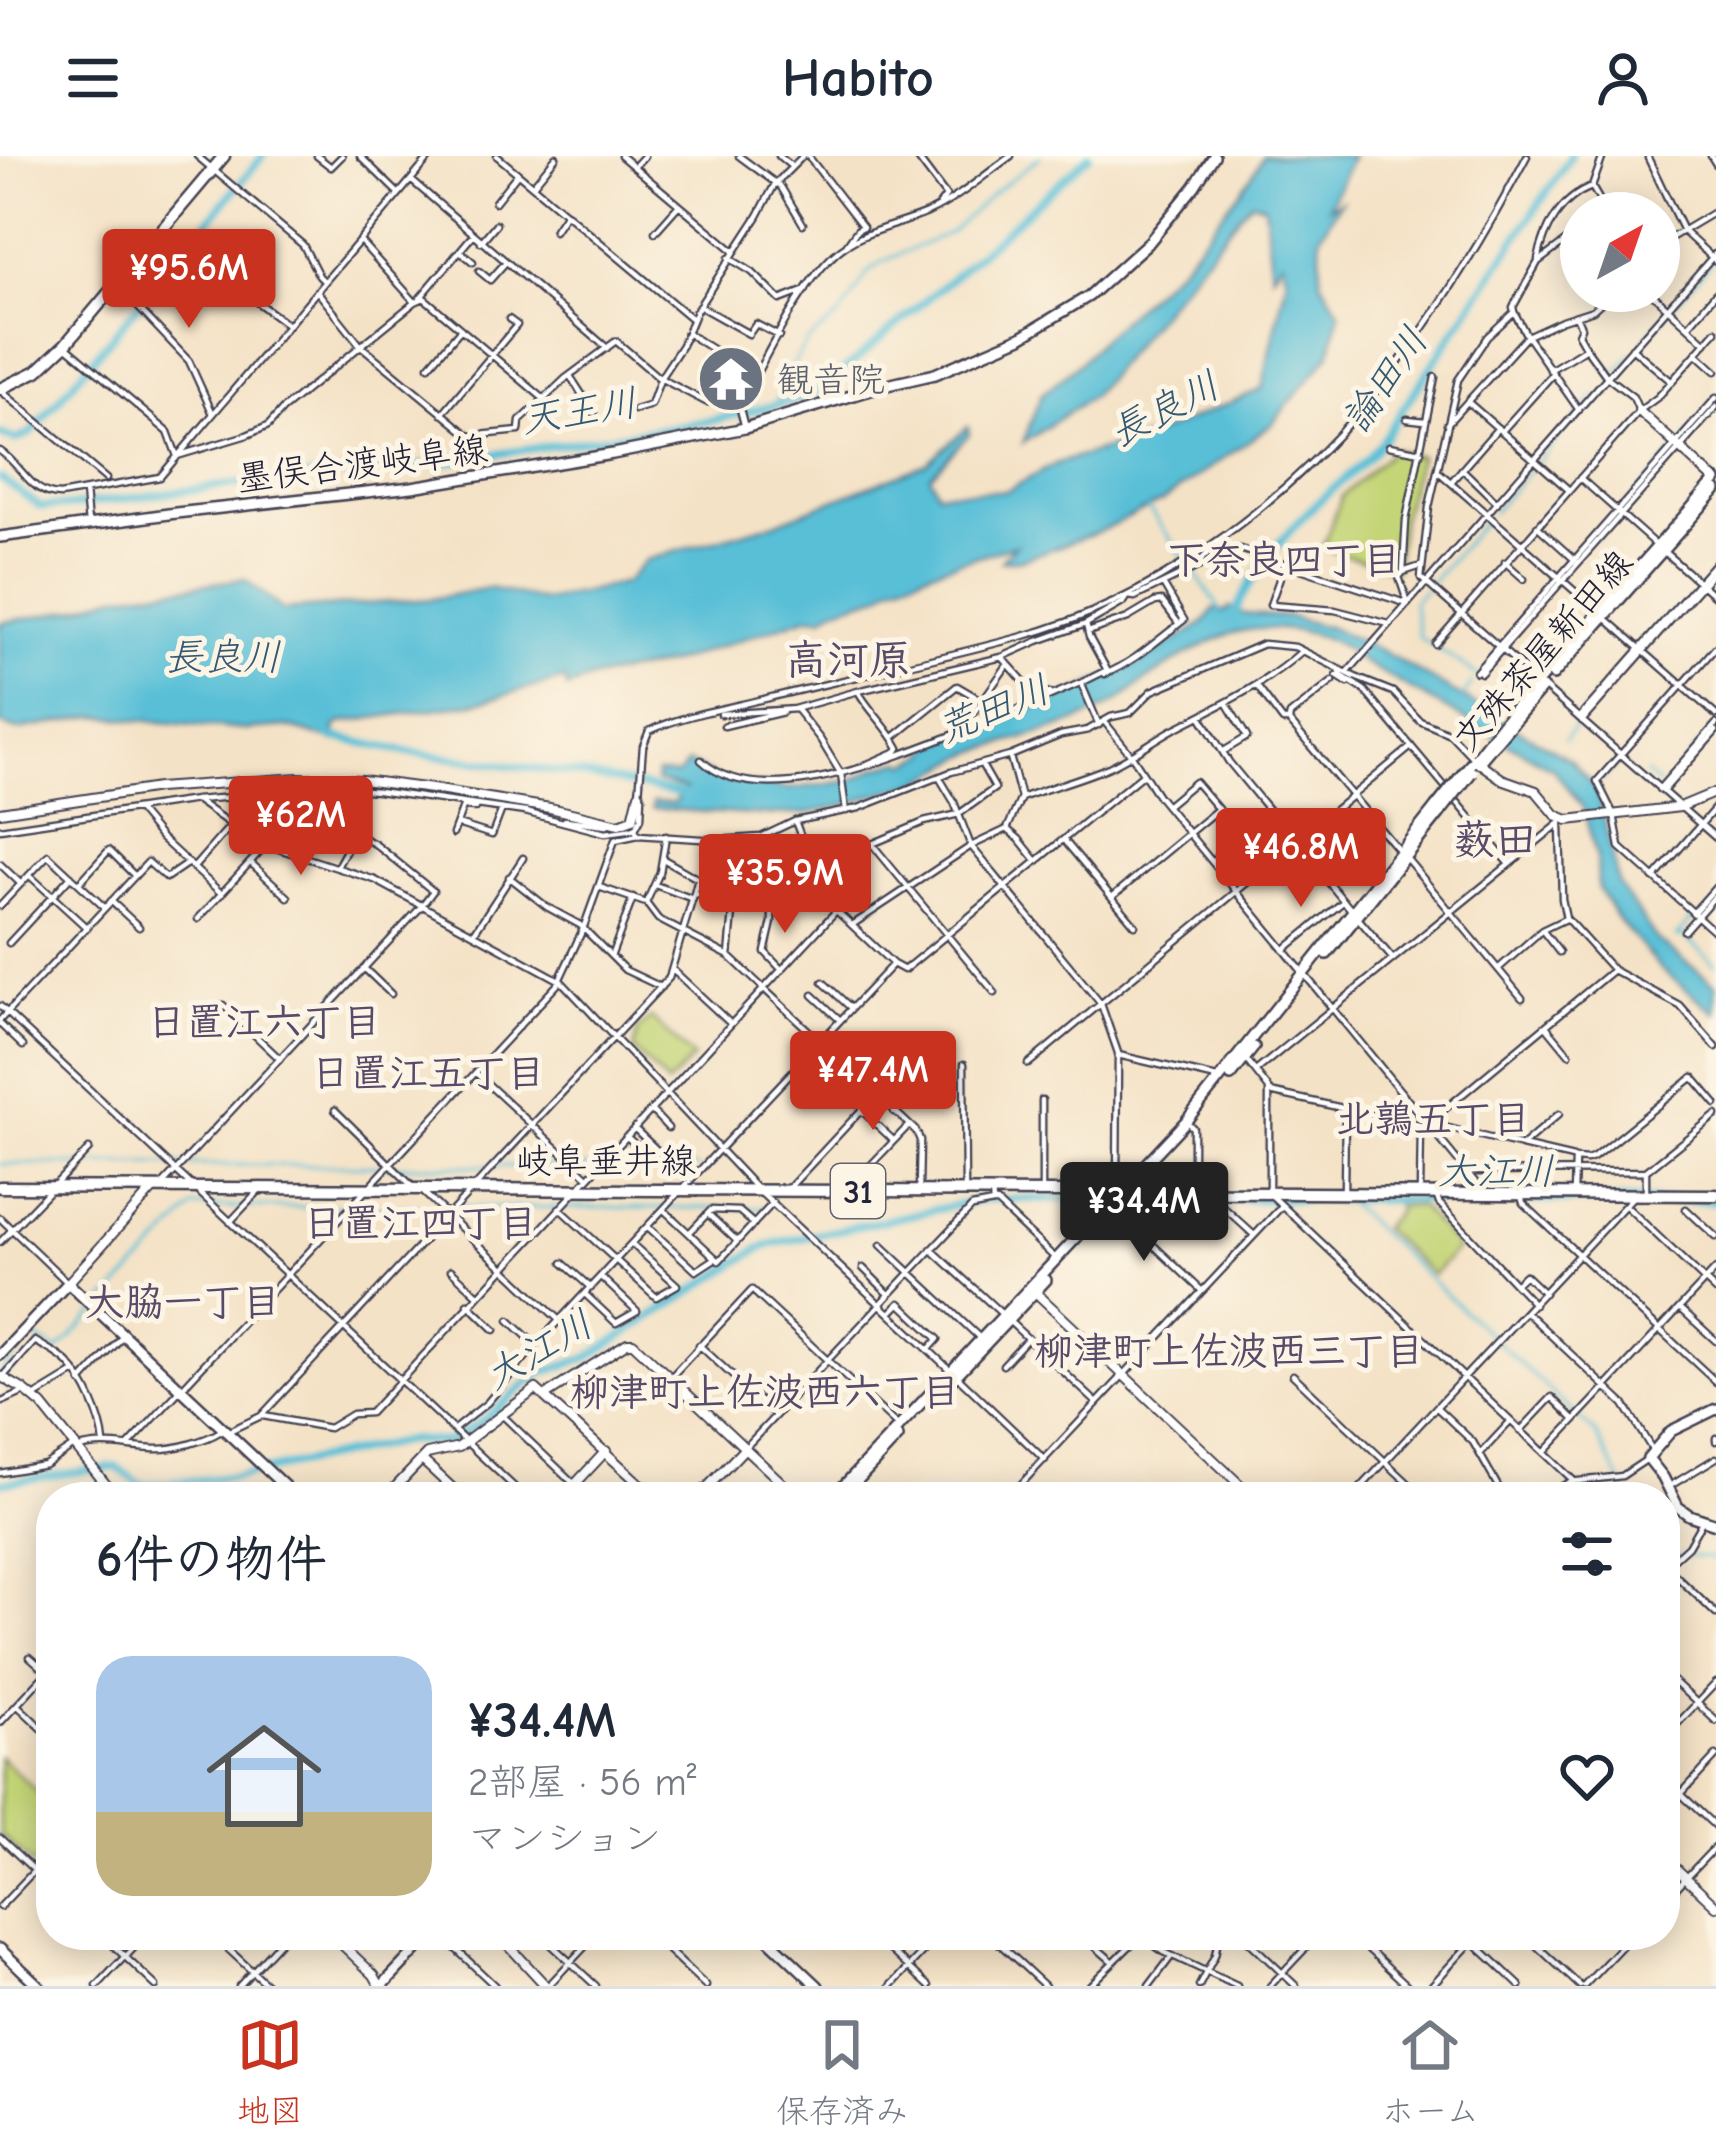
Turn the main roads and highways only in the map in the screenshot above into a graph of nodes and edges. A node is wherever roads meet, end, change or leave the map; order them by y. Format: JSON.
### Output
{"nodes":[{"id":1,"x":224,"y":156,"type":"edge"},
{"id":2,"x":1214,"y":156,"type":"edge"},
{"id":3,"x":0,"y":390,"type":"edge"},
{"id":4,"x":1716,"y":480,"type":"edge"},
{"id":5,"x":1716,"y":490,"type":"edge"},
{"id":6,"x":0,"y":537,"type":"edge"},
{"id":7,"x":1660,"y":549,"type":"junction"},
{"id":8,"x":1306,"y":976,"type":"junction"},
{"id":9,"x":0,"y":1187,"type":"edge"},
{"id":10,"x":1121,"y":1193,"type":"junction"},
{"id":11,"x":1716,"y":1195,"type":"edge"},
{"id":12,"x":1033,"y":1290,"type":"junction"},
{"id":13,"x":1006,"y":1318,"type":"junction"},
{"id":14,"x":0,"y":1355,"type":"edge"},
{"id":15,"x":954,"y":1373,"type":"junction"},
{"id":16,"x":1716,"y":1408,"type":"edge"},
{"id":17,"x":280,"y":1482,"type":"edge"},
{"id":18,"x":847,"y":1482,"type":"edge"},
{"id":19,"x":856,"y":1482,"type":"edge"},
{"id":20,"x":1665,"y":1482,"type":"edge"},
{"id":21,"x":1680,"y":1508,"type":"edge"},
{"id":22,"x":1716,"y":1524,"type":"edge"},
{"id":23,"x":0,"y":1948,"type":"edge"},
{"id":24,"x":412,"y":1950,"type":"edge"},
{"id":25,"x":780,"y":1950,"type":"edge"},
{"id":26,"x":379,"y":1985,"type":"edge"},
{"id":27,"x":40,"y":1986,"type":"edge"},
{"id":28,"x":818,"y":1986,"type":"edge"}],
"edges":[{"from":1,"to":3,"type":"main road"},
{"from":2,"to":6,"type":"main road","name":"墨俣合渡岐阜線"},
{"from":4,"to":7,"type":"main road","name":"文殊茶屋新田線"},
{"from":5,"to":7,"type":"main road","name":"文殊茶屋新田線"},
{"from":7,"to":8,"type":"main road","name":"文殊茶屋新田線","bridge":true},
{"from":8,"to":10,"type":"main road","name":"文殊茶屋新田線"},
{"from":8,"to":10,"type":"main road","name":"文殊茶屋新田線"},
{"from":9,"to":10,"type":"main road","name":"岐阜垂井線","number":"31"},
{"from":10,"to":11,"type":"main road","name":"岐阜垂井線","number":"31"},
{"from":10,"to":12,"type":"main road"},
{"from":10,"to":12,"type":"main road","name":"文殊茶屋新田線"},
{"from":12,"to":13,"type":"main road"},
{"from":13,"to":15,"type":"main road"},
{"from":13,"to":15,"type":"main road"},
{"from":14,"to":17,"type":"main road"},
{"from":15,"to":18,"type":"main road"},
{"from":15,"to":19,"type":"main road"},
{"from":16,"to":20,"type":"main road"},
{"from":21,"to":22,"type":"main road"},
{"from":23,"to":27,"type":"main road"},
{"from":24,"to":26,"type":"main road"},
{"from":25,"to":28,"type":"main road"}]}
